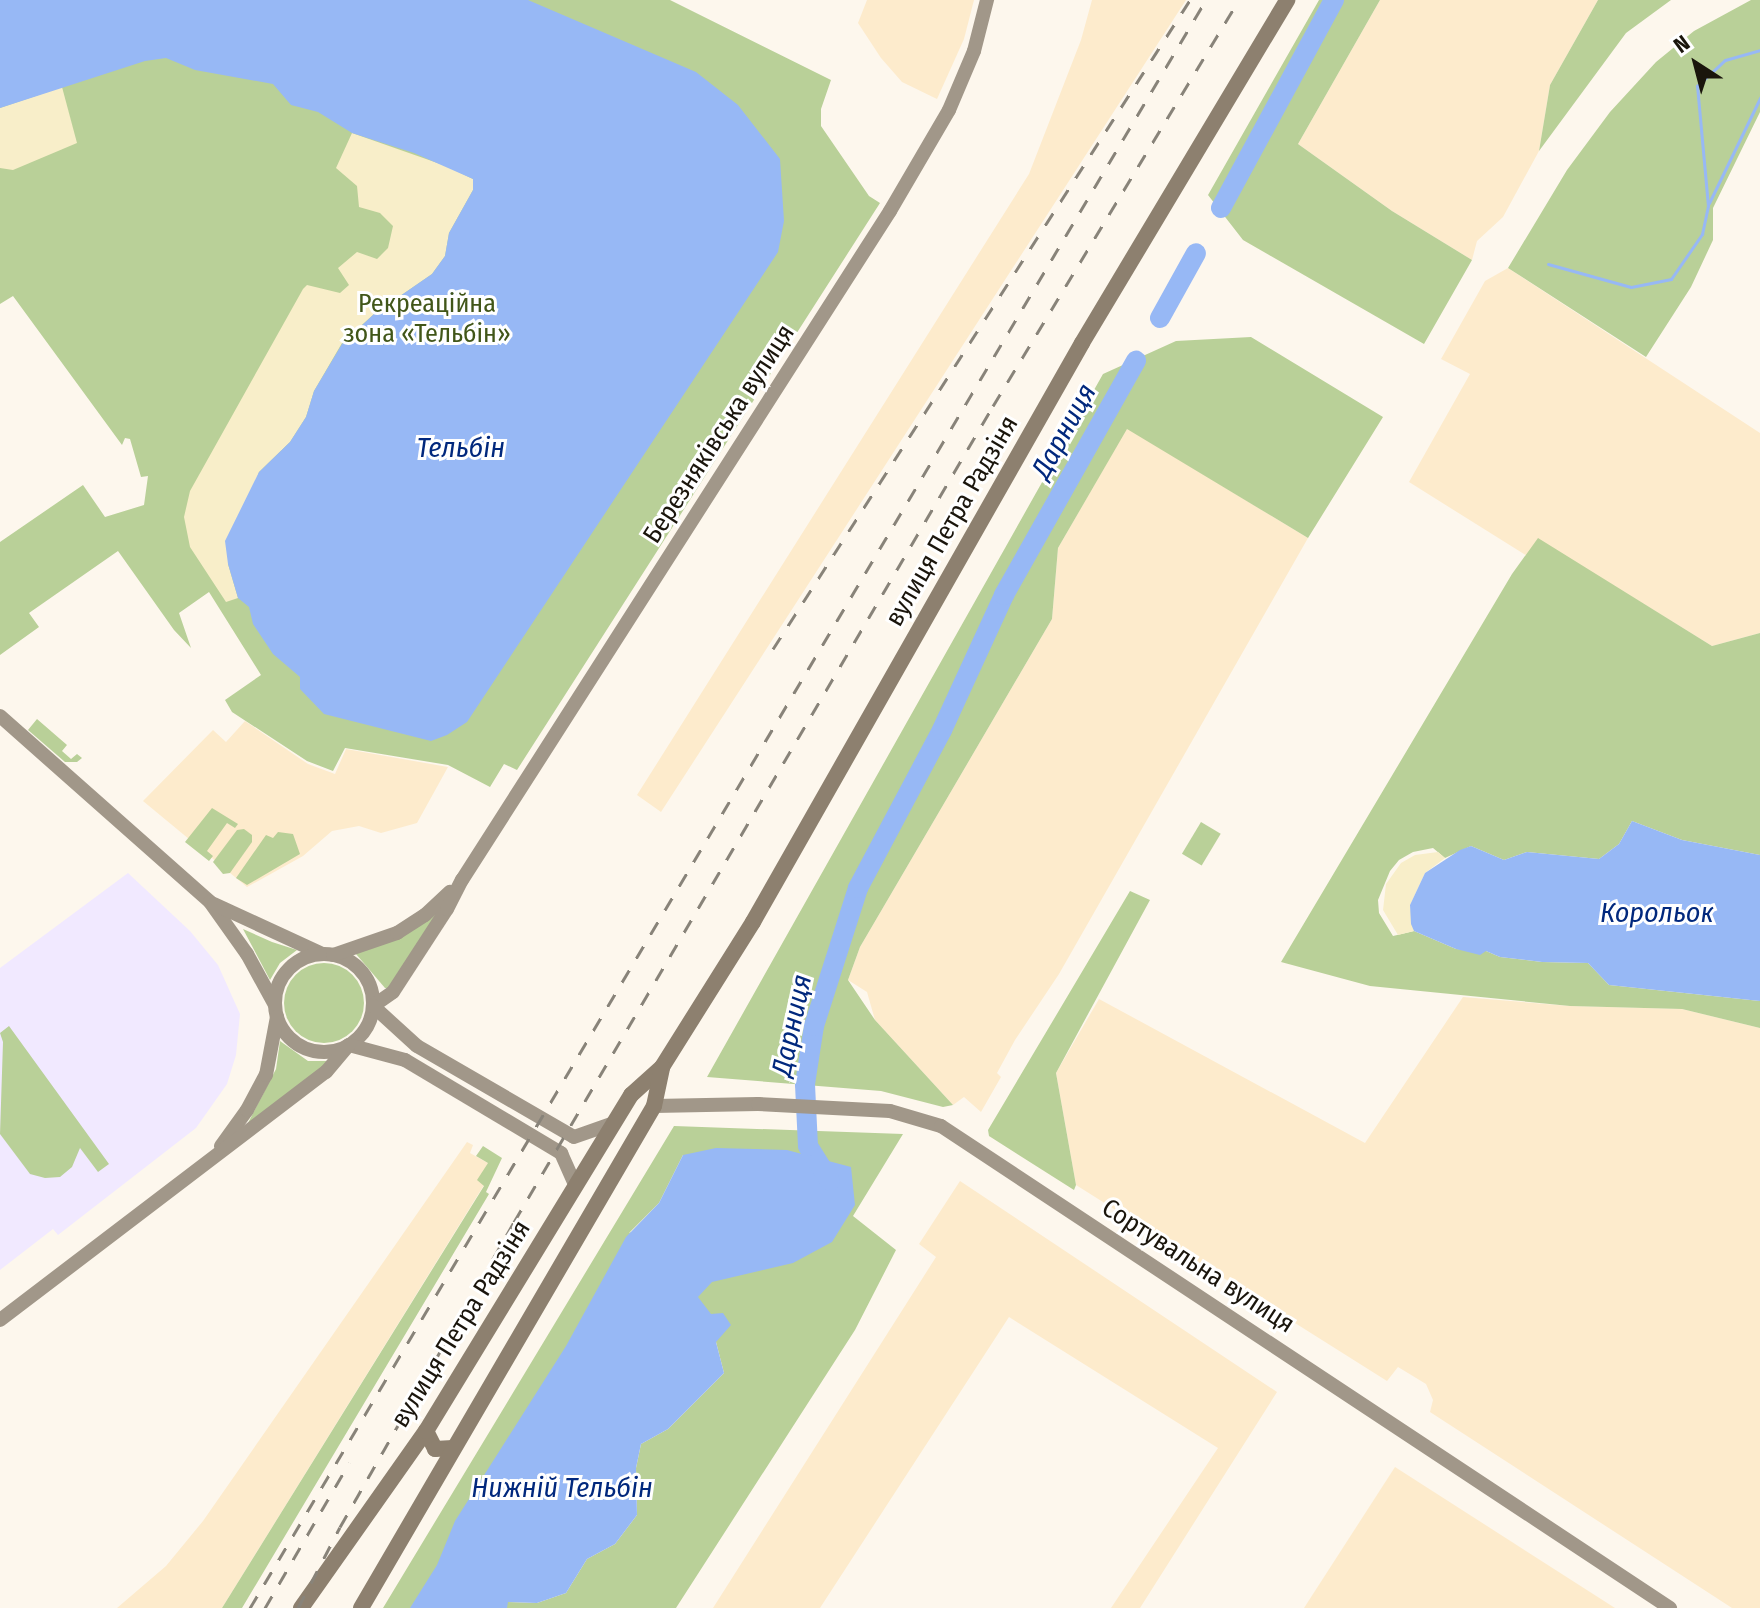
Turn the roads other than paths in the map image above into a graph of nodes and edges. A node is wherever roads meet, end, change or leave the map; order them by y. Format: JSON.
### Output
{"nodes":[{"id":1,"x":987,"y":0,"type":"edge"},
{"id":2,"x":1287,"y":0,"type":"edge"},
{"id":3,"x":0,"y":716,"type":"edge"},
{"id":4,"x":462,"y":880,"type":"junction"},
{"id":5,"x":210,"y":902,"type":"junction"},
{"id":6,"x":328,"y":954,"type":"junction"},
{"id":7,"x":393,"y":992,"type":"junction"},
{"id":8,"x":373,"y":1006,"type":"junction"},
{"id":9,"x":276,"y":1010,"type":"junction"},
{"id":10,"x":406,"y":1037,"type":"junction"},
{"id":11,"x":349,"y":1045,"type":"junction"},
{"id":12,"x":389,"y":1054,"type":"junction"},
{"id":13,"x":333,"y":1066,"type":"junction"},
{"id":14,"x":662,"y":1067,"type":"junction"},
{"id":15,"x":654,"y":1106,"type":"junction"},
{"id":16,"x":614,"y":1123,"type":"junction"},
{"id":17,"x":206,"y":1164,"type":"junction"},
{"id":18,"x":575,"y":1184,"type":"junction"},
{"id":19,"x":0,"y":1320,"type":"edge"},
{"id":20,"x":426,"y":1431,"type":"junction"},
{"id":21,"x":453,"y":1448,"type":"junction"},
{"id":22,"x":301,"y":1608,"type":"edge"},
{"id":23,"x":361,"y":1608,"type":"edge"},
{"id":24,"x":1670,"y":1608,"type":"edge"}],
"edges":[{"from":1,"to":4,"type":"street","name":"Березняківська вулиця"},
{"from":2,"to":14,"type":"main road","name":"вулиця Петра Радзіня"},
{"from":3,"to":5,"type":"street"},
{"from":4,"to":6,"type":"street","name":"Березняківська вулиця"},
{"from":4,"to":7,"type":"street","name":"Березняківська вулиця"},
{"from":5,"to":6,"type":"street"},
{"from":5,"to":9,"type":"street"},
{"from":6,"to":8,"type":"street"},
{"from":6,"to":9,"type":"street"},
{"from":7,"to":8,"type":"street","name":"Березняківська вулиця"},
{"from":7,"to":10,"type":"street"},
{"from":8,"to":10,"type":"street"},
{"from":8,"to":11,"type":"street"},
{"from":9,"to":11,"type":"street"},
{"from":9,"to":17,"type":"street"},
{"from":10,"to":16,"type":"street"},
{"from":11,"to":12,"type":"street"},
{"from":11,"to":13,"type":"street"},
{"from":12,"to":13,"type":"street"},
{"from":12,"to":18,"type":"street"},
{"from":13,"to":17,"type":"street"},
{"from":14,"to":15,"type":"main road","name":"вулиця Петра Радзіня"},
{"from":14,"to":16,"type":"main road","name":"вулиця Петра Радзіня"},
{"from":15,"to":21,"type":"main road","name":"вулиця Петра Радзіня"},
{"from":15,"to":24,"type":"street","name":"Сортувальна вулиця"},
{"from":16,"to":18,"type":"main road","name":"вулиця Петра Радзіня"},
{"from":17,"to":19,"type":"street"},
{"from":18,"to":20,"type":"main road","name":"вулиця Петра Радзіня"},
{"from":20,"to":21,"type":"main road"},
{"from":20,"to":22,"type":"main road","name":"вулиця Петра Радзіня"},
{"from":21,"to":23,"type":"main road","name":"вулиця Петра Радзіня"}]}
